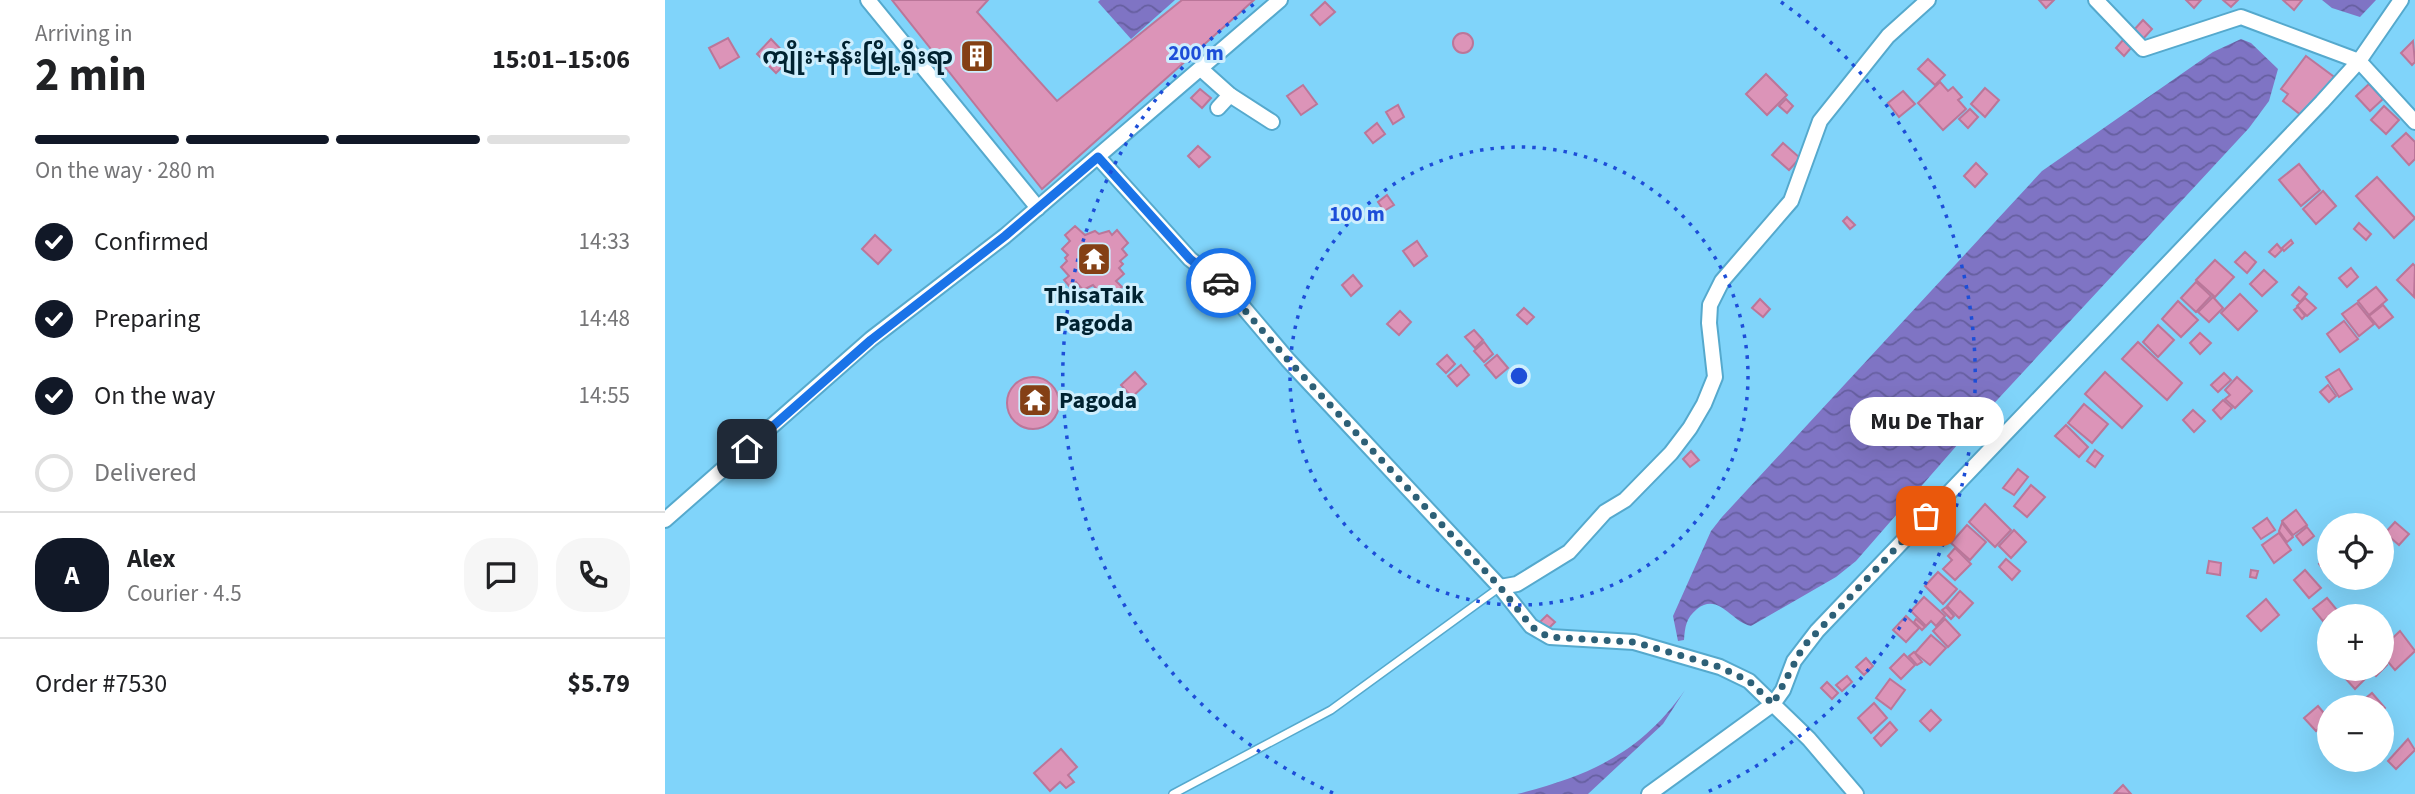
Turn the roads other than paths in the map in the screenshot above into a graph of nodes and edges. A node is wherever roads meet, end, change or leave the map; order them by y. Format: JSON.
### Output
{"nodes":[{"id":1,"x":868,"y":0,"type":"edge"},
{"id":2,"x":1280,"y":0,"type":"edge"},
{"id":3,"x":1928,"y":0,"type":"edge"},
{"id":4,"x":2401,"y":0,"type":"edge"},
{"id":5,"x":2100,"y":2,"type":"edge"},
{"id":6,"x":2358,"y":61,"type":"junction"},
{"id":7,"x":1201,"y":69,"type":"junction"},
{"id":8,"x":1230,"y":95,"type":"junction"},
{"id":9,"x":1218,"y":108,"type":"dead end"},
{"id":10,"x":1272,"y":122,"type":"dead end"},
{"id":11,"x":2415,"y":122,"type":"edge"},
{"id":12,"x":1098,"y":157,"type":"junction"},
{"id":13,"x":1038,"y":208,"type":"junction"},
{"id":14,"x":665,"y":520,"type":"edge"},
{"id":15,"x":1500,"y":587,"type":"junction"},
{"id":16,"x":1773,"y":704,"type":"junction"},
{"id":17,"x":1173,"y":794,"type":"edge"},
{"id":18,"x":1649,"y":794,"type":"edge"},
{"id":19,"x":1856,"y":794,"type":"edge"}],
"edges":[{"from":1,"to":13,"type":"street"},
{"from":2,"to":7,"type":"street"},
{"from":3,"to":15,"type":"street"},
{"from":4,"to":6,"type":"street"},
{"from":5,"to":6,"type":"street"},
{"from":6,"to":11,"type":"street"},
{"from":6,"to":16,"type":"street"},
{"from":7,"to":8,"type":"street"},
{"from":7,"to":12,"type":"street"},
{"from":8,"to":9,"type":"street"},
{"from":8,"to":10,"type":"street"},
{"from":12,"to":13,"type":"street"},
{"from":12,"to":15,"type":"street"},
{"from":13,"to":14,"type":"street"},
{"from":15,"to":16,"type":"street"},
{"from":15,"to":17,"type":"lane"},
{"from":16,"to":18,"type":"street"},
{"from":16,"to":19,"type":"street"}]}
